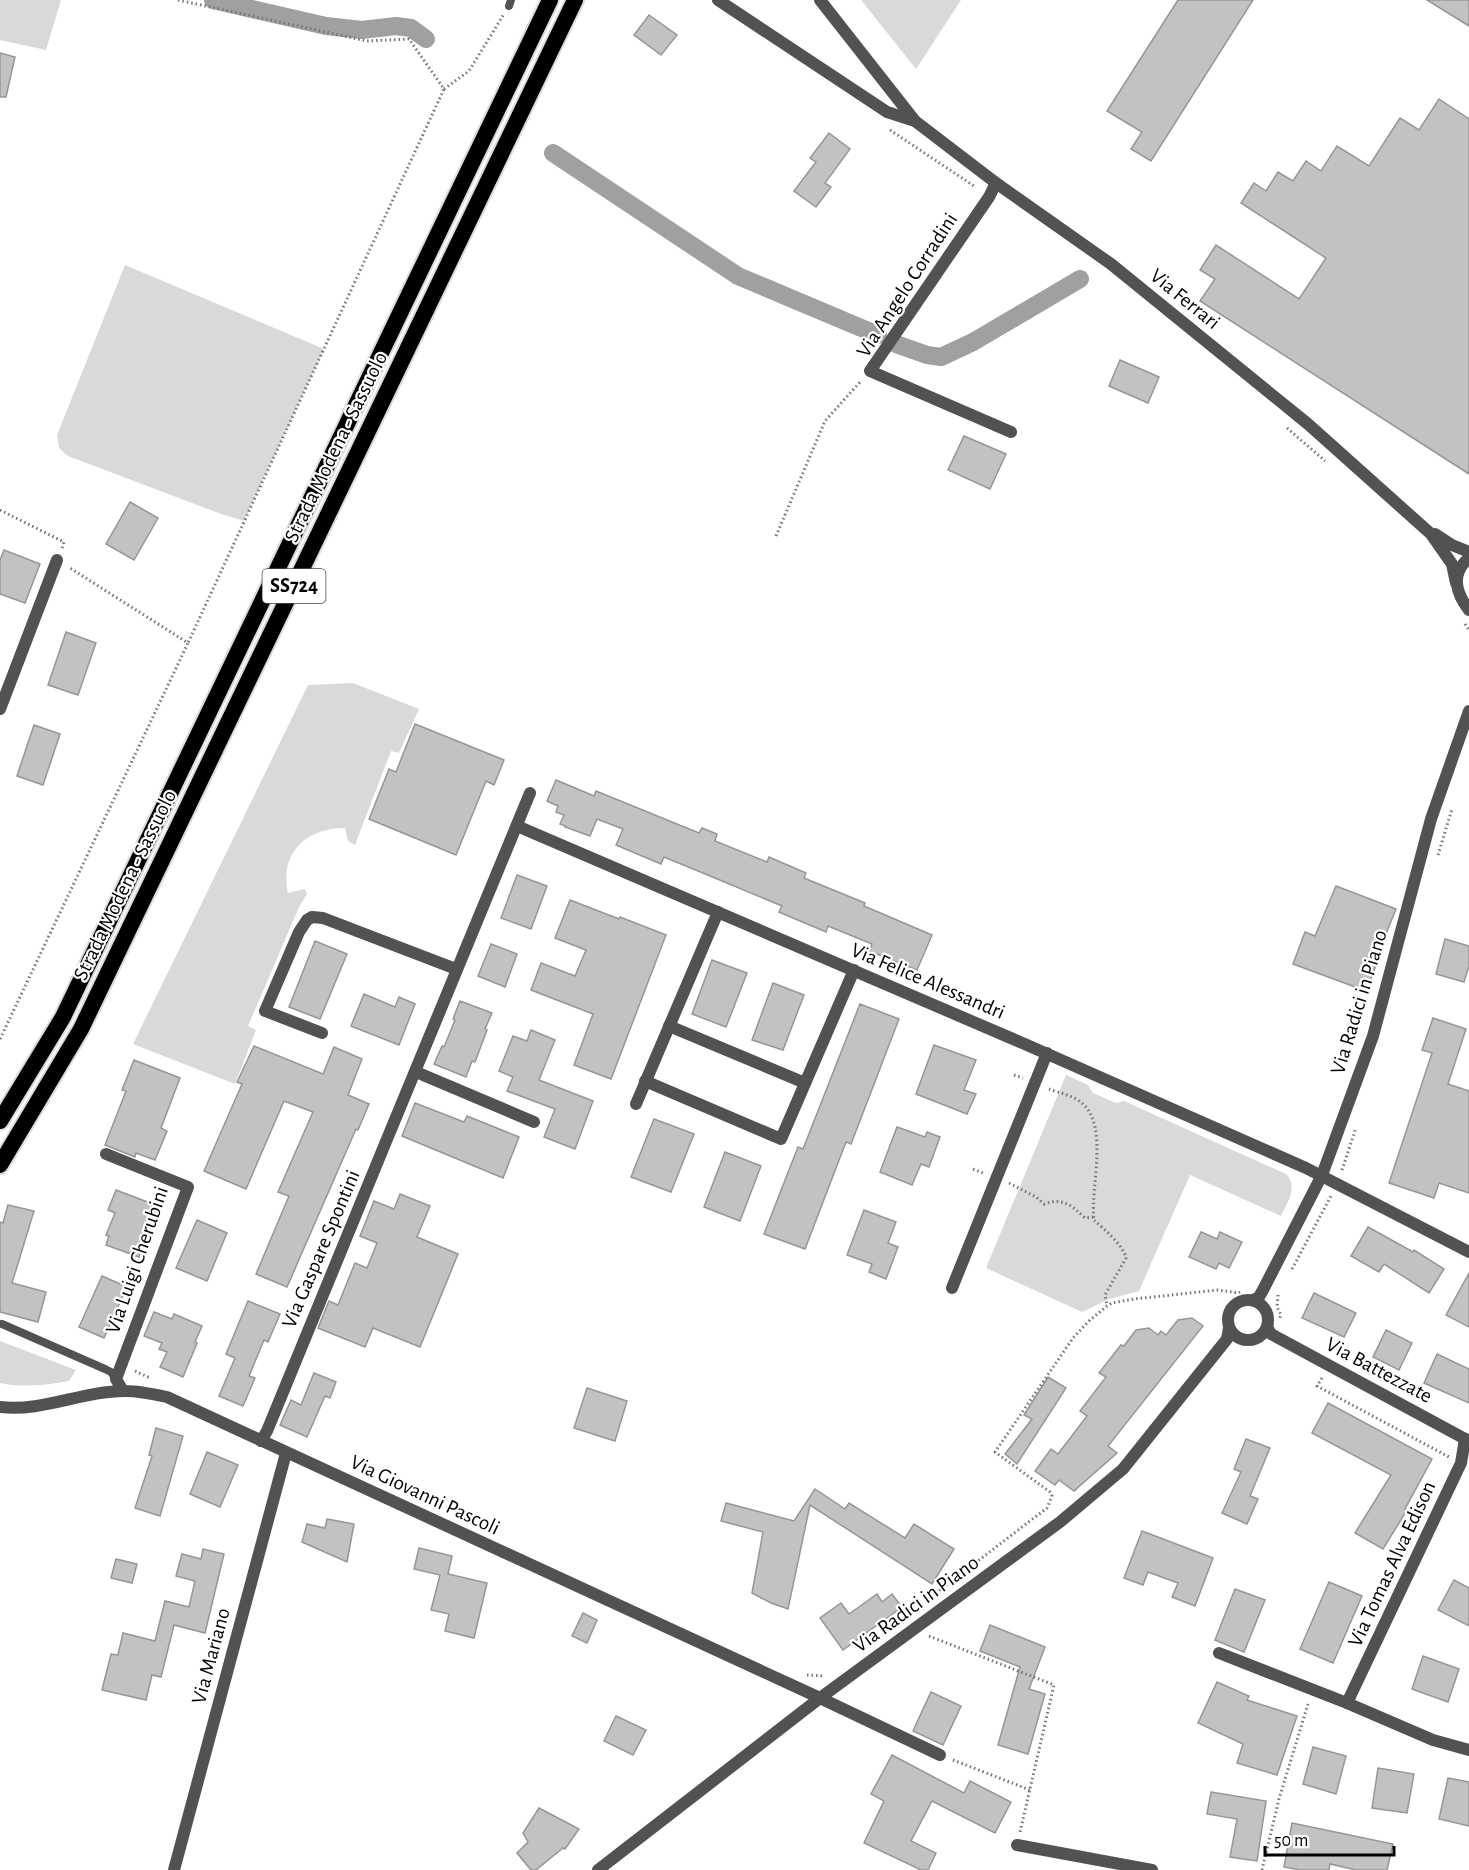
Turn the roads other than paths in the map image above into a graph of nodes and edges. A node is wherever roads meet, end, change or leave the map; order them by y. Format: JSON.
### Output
{"nodes":[{"id":1,"x":550,"y":0,"type":"edge"},
{"id":2,"x":575,"y":0,"type":"edge"},
{"id":3,"x":718,"y":0,"type":"edge"},
{"id":4,"x":820,"y":0,"type":"edge"},
{"id":5,"x":915,"y":121,"type":"junction"},
{"id":6,"x":996,"y":183,"type":"junction"},
{"id":7,"x":1011,"y":432,"type":"dead end"},
{"id":8,"x":1420,"y":523,"type":"junction"},
{"id":9,"x":1469,"y":552,"type":"edge"},
{"id":10,"x":1469,"y":558,"type":"edge"},
{"id":11,"x":57,"y":560,"type":"road end"},
{"id":12,"x":1456,"y":584,"type":"junction"},
{"id":13,"x":1467,"y":606,"type":"edge"},
{"id":14,"x":0,"y":709,"type":"edge"},
{"id":15,"x":1469,"y":711,"type":"edge"},
{"id":16,"x":530,"y":794,"type":"dead end"},
{"id":17,"x":517,"y":826,"type":"junction"},
{"id":18,"x":718,"y":912,"type":"junction"},
{"id":19,"x":456,"y":969,"type":"junction"},
{"id":20,"x":854,"y":970,"type":"junction"},
{"id":21,"x":669,"y":1026,"type":"junction"},
{"id":22,"x":322,"y":1033,"type":"dead end"},
{"id":23,"x":1047,"y":1053,"type":"junction"},
{"id":24,"x":416,"y":1072,"type":"junction"},
{"id":25,"x":645,"y":1081,"type":"junction"},
{"id":26,"x":805,"y":1083,"type":"junction"},
{"id":27,"x":636,"y":1104,"type":"dead end"},
{"id":28,"x":0,"y":1121,"type":"edge"},
{"id":29,"x":534,"y":1122,"type":"dead end"},
{"id":30,"x":106,"y":1154,"type":"dead end"},
{"id":31,"x":0,"y":1165,"type":"edge"},
{"id":32,"x":1322,"y":1175,"type":"junction"},
{"id":33,"x":1469,"y":1252,"type":"edge"},
{"id":34,"x":952,"y":1288,"type":"dead end"},
{"id":35,"x":1259,"y":1300,"type":"junction"},
{"id":36,"x":2,"y":1323,"type":"dead end"},
{"id":37,"x":1267,"y":1332,"type":"junction"},
{"id":38,"x":1231,"y":1335,"type":"junction"},
{"id":39,"x":116,"y":1379,"type":"junction"},
{"id":40,"x":123,"y":1391,"type":"junction"},
{"id":41,"x":0,"y":1407,"type":"edge"},
{"id":42,"x":1467,"y":1440,"type":"edge"},
{"id":43,"x":261,"y":1441,"type":"junction"},
{"id":44,"x":286,"y":1453,"type":"junction"},
{"id":45,"x":1219,"y":1653,"type":"dead end"},
{"id":46,"x":820,"y":1698,"type":"junction"},
{"id":47,"x":1347,"y":1703,"type":"junction"},
{"id":48,"x":1469,"y":1750,"type":"edge"},
{"id":49,"x":940,"y":1755,"type":"road end"},
{"id":50,"x":1017,"y":1845,"type":"road end"},
{"id":51,"x":1119,"y":1867,"type":"edge"},
{"id":52,"x":174,"y":1870,"type":"edge"},
{"id":53,"x":598,"y":1870,"type":"edge"},
{"id":54,"x":1152,"y":1870,"type":"edge"}],
"edges":[{"from":1,"to":28,"type":"highway","name":"Strada Modena - Sassuolo"},
{"from":2,"to":31,"type":"highway","name":"Strada Modena - Sassuolo","number":"SS724"},
{"from":3,"to":5,"type":"street","name":"Via Ferrari"},
{"from":4,"to":5,"type":"street","name":"Via Ferrari"},
{"from":5,"to":6,"type":"street","name":"Via Ferrari"},
{"from":6,"to":7,"type":"street","name":"Via Angelo Corradini"},
{"from":6,"to":8,"type":"street","name":"Via Ferrari"},
{"from":8,"to":9,"type":"street","name":"Via Ferrari"},
{"from":8,"to":12,"type":"street","name":"Via Ferrari"},
{"from":10,"to":12,"type":"street"},
{"from":11,"to":14,"type":"street"},
{"from":12,"to":13,"type":"street"},
{"from":15,"to":32,"type":"street","name":"Via Radici in Piano"},
{"from":16,"to":17,"type":"street","name":"Via Gaspare Spontini"},
{"from":17,"to":18,"type":"street","name":"Via Felice Alessandri"},
{"from":17,"to":19,"type":"street","name":"Via Gaspare Spontini"},
{"from":18,"to":20,"type":"street","name":"Via Felice Alessandri"},
{"from":18,"to":21,"type":"street"},
{"from":19,"to":22,"type":"street"},
{"from":19,"to":24,"type":"street","name":"Via Gaspare Spontini"},
{"from":20,"to":23,"type":"street","name":"Via Felice Alessandri"},
{"from":20,"to":26,"type":"street"},
{"from":21,"to":25,"type":"street"},
{"from":21,"to":26,"type":"street"},
{"from":23,"to":32,"type":"street","name":"Via Felice Alessandri"},
{"from":23,"to":34,"type":"street"},
{"from":24,"to":29,"type":"street"},
{"from":24,"to":43,"type":"street","name":"Via Gaspare Spontini"},
{"from":25,"to":26,"type":"street"},
{"from":25,"to":27,"type":"street"},
{"from":30,"to":39,"type":"street","name":"Via Luigi Cherubini"},
{"from":32,"to":33,"type":"street","name":"Via Felice Alessandri"},
{"from":32,"to":35,"type":"street","name":"Via Radici in Piano"},
{"from":35,"to":37,"type":"street"},
{"from":35,"to":38,"type":"street","name":"Via Radici in Piano"},
{"from":36,"to":39,"type":"lane"},
{"from":37,"to":38,"type":"street"},
{"from":37,"to":42,"type":"street","name":"Via Battezzate"},
{"from":38,"to":46,"type":"street","name":"Via Radici in Piano"},
{"from":39,"to":40,"type":"street"},
{"from":40,"to":41,"type":"street","name":"Via Giovanni Pascoli"},
{"from":40,"to":43,"type":"street","name":"Via Giovanni Pascoli"},
{"from":42,"to":47,"type":"street","name":"Via Tomas Alva Edison"},
{"from":43,"to":44,"type":"street","name":"Via Giovanni Pascoli"},
{"from":44,"to":46,"type":"street","name":"Via Giovanni Pascoli"},
{"from":44,"to":52,"type":"street","name":"Via Mariano"},
{"from":45,"to":47,"type":"street"},
{"from":46,"to":49,"type":"street","name":"Via Giovanni Pascoli"},
{"from":46,"to":53,"type":"street","name":"Via Radici in Piano"},
{"from":47,"to":48,"type":"street"},
{"from":50,"to":51,"type":"street"},
{"from":51,"to":54,"type":"street"}]}
